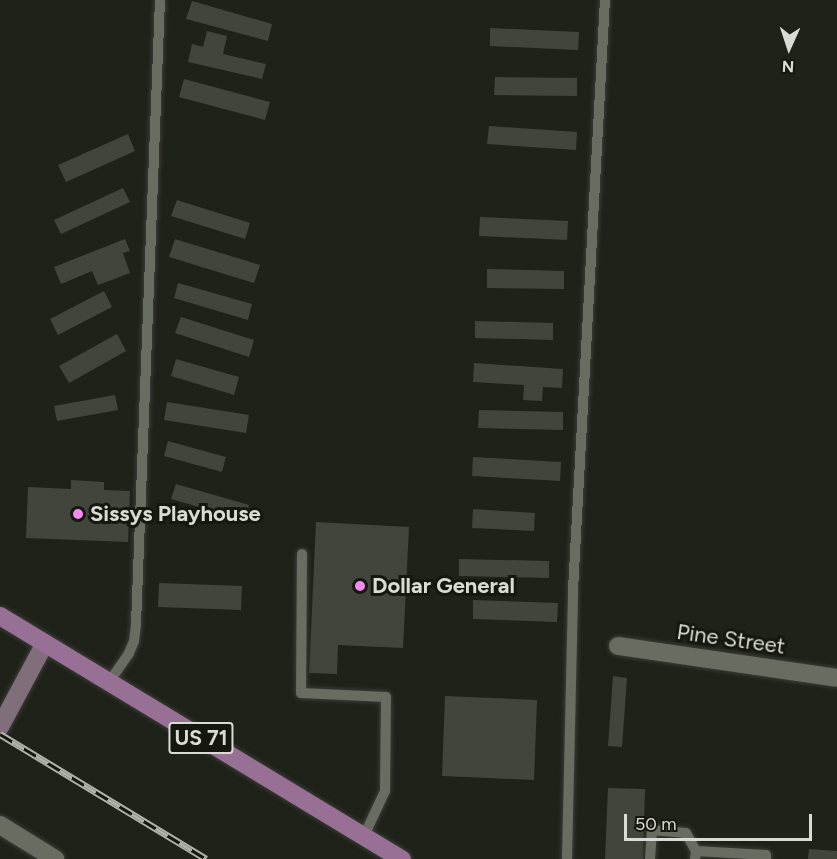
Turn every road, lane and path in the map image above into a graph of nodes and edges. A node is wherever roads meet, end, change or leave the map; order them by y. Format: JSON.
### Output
{"nodes":[{"id":1,"x":160,"y":0,"type":"edge"},
{"id":2,"x":605,"y":0,"type":"edge"},
{"id":3,"x":302,"y":554,"type":"dead end"},
{"id":4,"x":0,"y":616,"type":"edge"},
{"id":5,"x":45,"y":643,"type":"junction"},
{"id":6,"x":618,"y":646,"type":"dead end"},
{"id":7,"x":837,"y":678,"type":"edge"},
{"id":8,"x":109,"y":682,"type":"junction"},
{"id":9,"x":0,"y":727,"type":"edge"},
{"id":10,"x":0,"y":825,"type":"edge"},
{"id":11,"x":364,"y":836,"type":"junction"},
{"id":12,"x":695,"y":855,"type":"edge"},
{"id":13,"x":55,"y":859,"type":"edge"},
{"id":14,"x":402,"y":859,"type":"edge"},
{"id":15,"x":567,"y":859,"type":"edge"},
{"id":16,"x":650,"y":859,"type":"edge"},
{"id":17,"x":766,"y":859,"type":"edge"}],
"edges":[{"from":1,"to":8,"type":"lane"},
{"from":2,"to":15,"type":"lane"},
{"from":3,"to":11,"type":"lane"},
{"from":4,"to":5,"type":"main road","number":"US 71"},
{"from":5,"to":8,"type":"main road","number":"US 71"},
{"from":5,"to":9,"type":"street"},
{"from":6,"to":7,"type":"street","name":"Pine Street"},
{"from":8,"to":11,"type":"main road","number":"US 71"},
{"from":10,"to":13,"type":"street"},
{"from":11,"to":14,"type":"main road","number":"US 71"},
{"from":12,"to":16,"type":"lane"},
{"from":12,"to":17,"type":"lane"}]}
